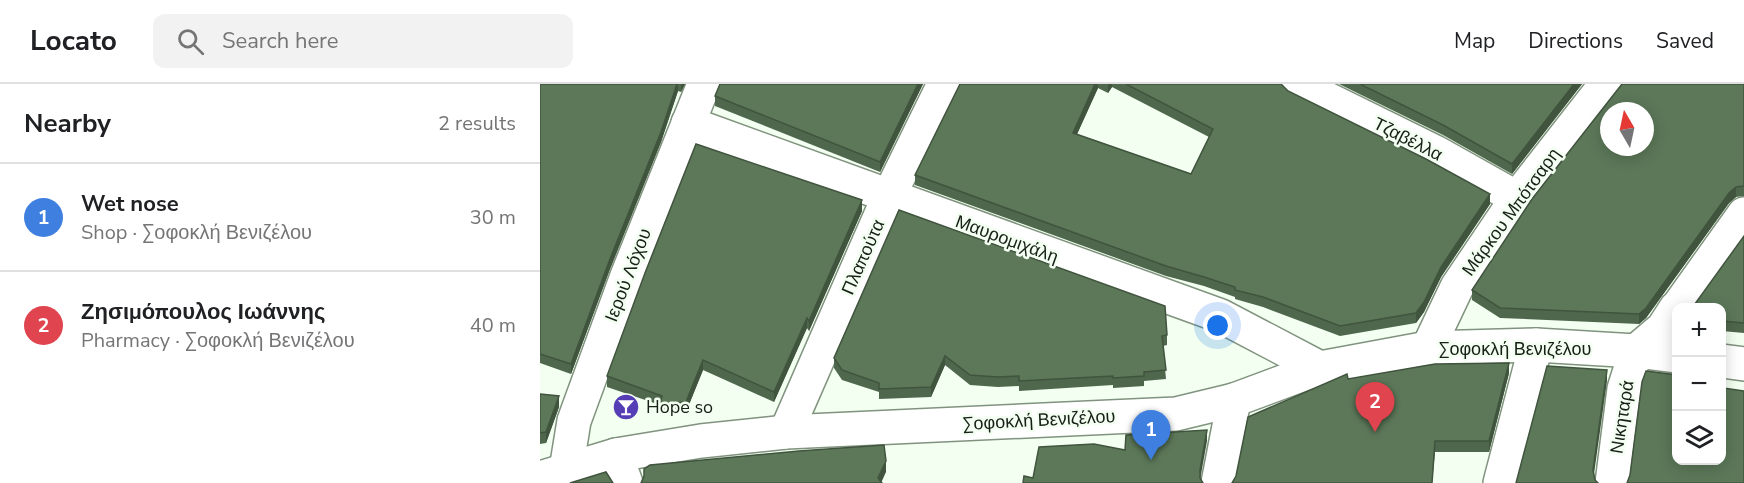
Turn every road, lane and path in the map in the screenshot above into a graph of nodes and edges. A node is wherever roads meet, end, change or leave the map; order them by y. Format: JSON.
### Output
{"nodes":[{"id":1,"x":704,"y":84,"type":"edge"},
{"id":2,"x":944,"y":84,"type":"edge"},
{"id":3,"x":1606,"y":84,"type":"edge"},
{"id":4,"x":1312,"y":87,"type":"edge"},
{"id":5,"x":688,"y":123,"type":"junction"},
{"id":6,"x":889,"y":196,"type":"junction"},
{"id":7,"x":1517,"y":198,"type":"junction"},
{"id":8,"x":1744,"y":214,"type":"edge"},
{"id":9,"x":1681,"y":303,"type":"edge"},
{"id":10,"x":1672,"y":315,"type":"edge"},
{"id":11,"x":1536,"y":345,"type":"junction"},
{"id":12,"x":1428,"y":348,"type":"junction"},
{"id":13,"x":1636,"y":351,"type":"junction"},
{"id":14,"x":1672,"y":355,"type":"edge"},
{"id":15,"x":1726,"y":362,"type":"edge"},
{"id":16,"x":1744,"y":364,"type":"edge"},
{"id":17,"x":1320,"y":368,"type":"junction"},
{"id":18,"x":1234,"y":400,"type":"junction"},
{"id":19,"x":786,"y":432,"type":"junction"},
{"id":20,"x":621,"y":469,"type":"edge"},
{"id":21,"x":553,"y":474,"type":"edge"},
{"id":22,"x":1218,"y":483,"type":"edge"},
{"id":23,"x":1500,"y":483,"type":"edge"},
{"id":24,"x":1612,"y":483,"type":"edge"}],
"edges":[{"from":1,"to":5,"type":"street","name":"Ιερού Λόχου"},
{"from":2,"to":6,"type":"street","name":"Πλαπούτα"},
{"from":3,"to":7,"type":"street","name":"Μάρκου Μπότσαρη"},
{"from":4,"to":7,"type":"street","name":"Τζαβέλλα"},
{"from":5,"to":6,"type":"street","name":"Μαυρομιχάλη"},
{"from":5,"to":21,"type":"street","name":"Ιερού Λόχου"},
{"from":6,"to":17,"type":"street","name":"Μαυρομιχάλη"},
{"from":6,"to":19,"type":"street","name":"Πλαπούτα"},
{"from":7,"to":12,"type":"street","name":"Μάρκου Μπότσαρη"},
{"from":8,"to":9,"type":"street"},
{"from":10,"to":13,"type":"street"},
{"from":11,"to":12,"type":"street","name":"Σοφοκλή Βενιζέλου"},
{"from":11,"to":13,"type":"street","name":"Σοφοκλή Βενιζέλου"},
{"from":11,"to":23,"type":"street"},
{"from":12,"to":17,"type":"street","name":"Σοφοκλή Βενιζέλου"},
{"from":13,"to":14,"type":"street","name":"Σοφοκλή Βενιζέλου"},
{"from":13,"to":24,"type":"street","name":"Νικηταρά"},
{"from":15,"to":16,"type":"street"},
{"from":17,"to":18,"type":"street","name":"Σοφοκλή Βενιζέλου"},
{"from":18,"to":19,"type":"street","name":"Σοφοκλή Βενιζέλου"},
{"from":18,"to":22,"type":"street"},
{"from":19,"to":20,"type":"street","name":"Σοφοκλή Βενιζέλου"},
{"from":20,"to":21,"type":"street","name":"Σοφοκλή Βενιζέλου"}]}
